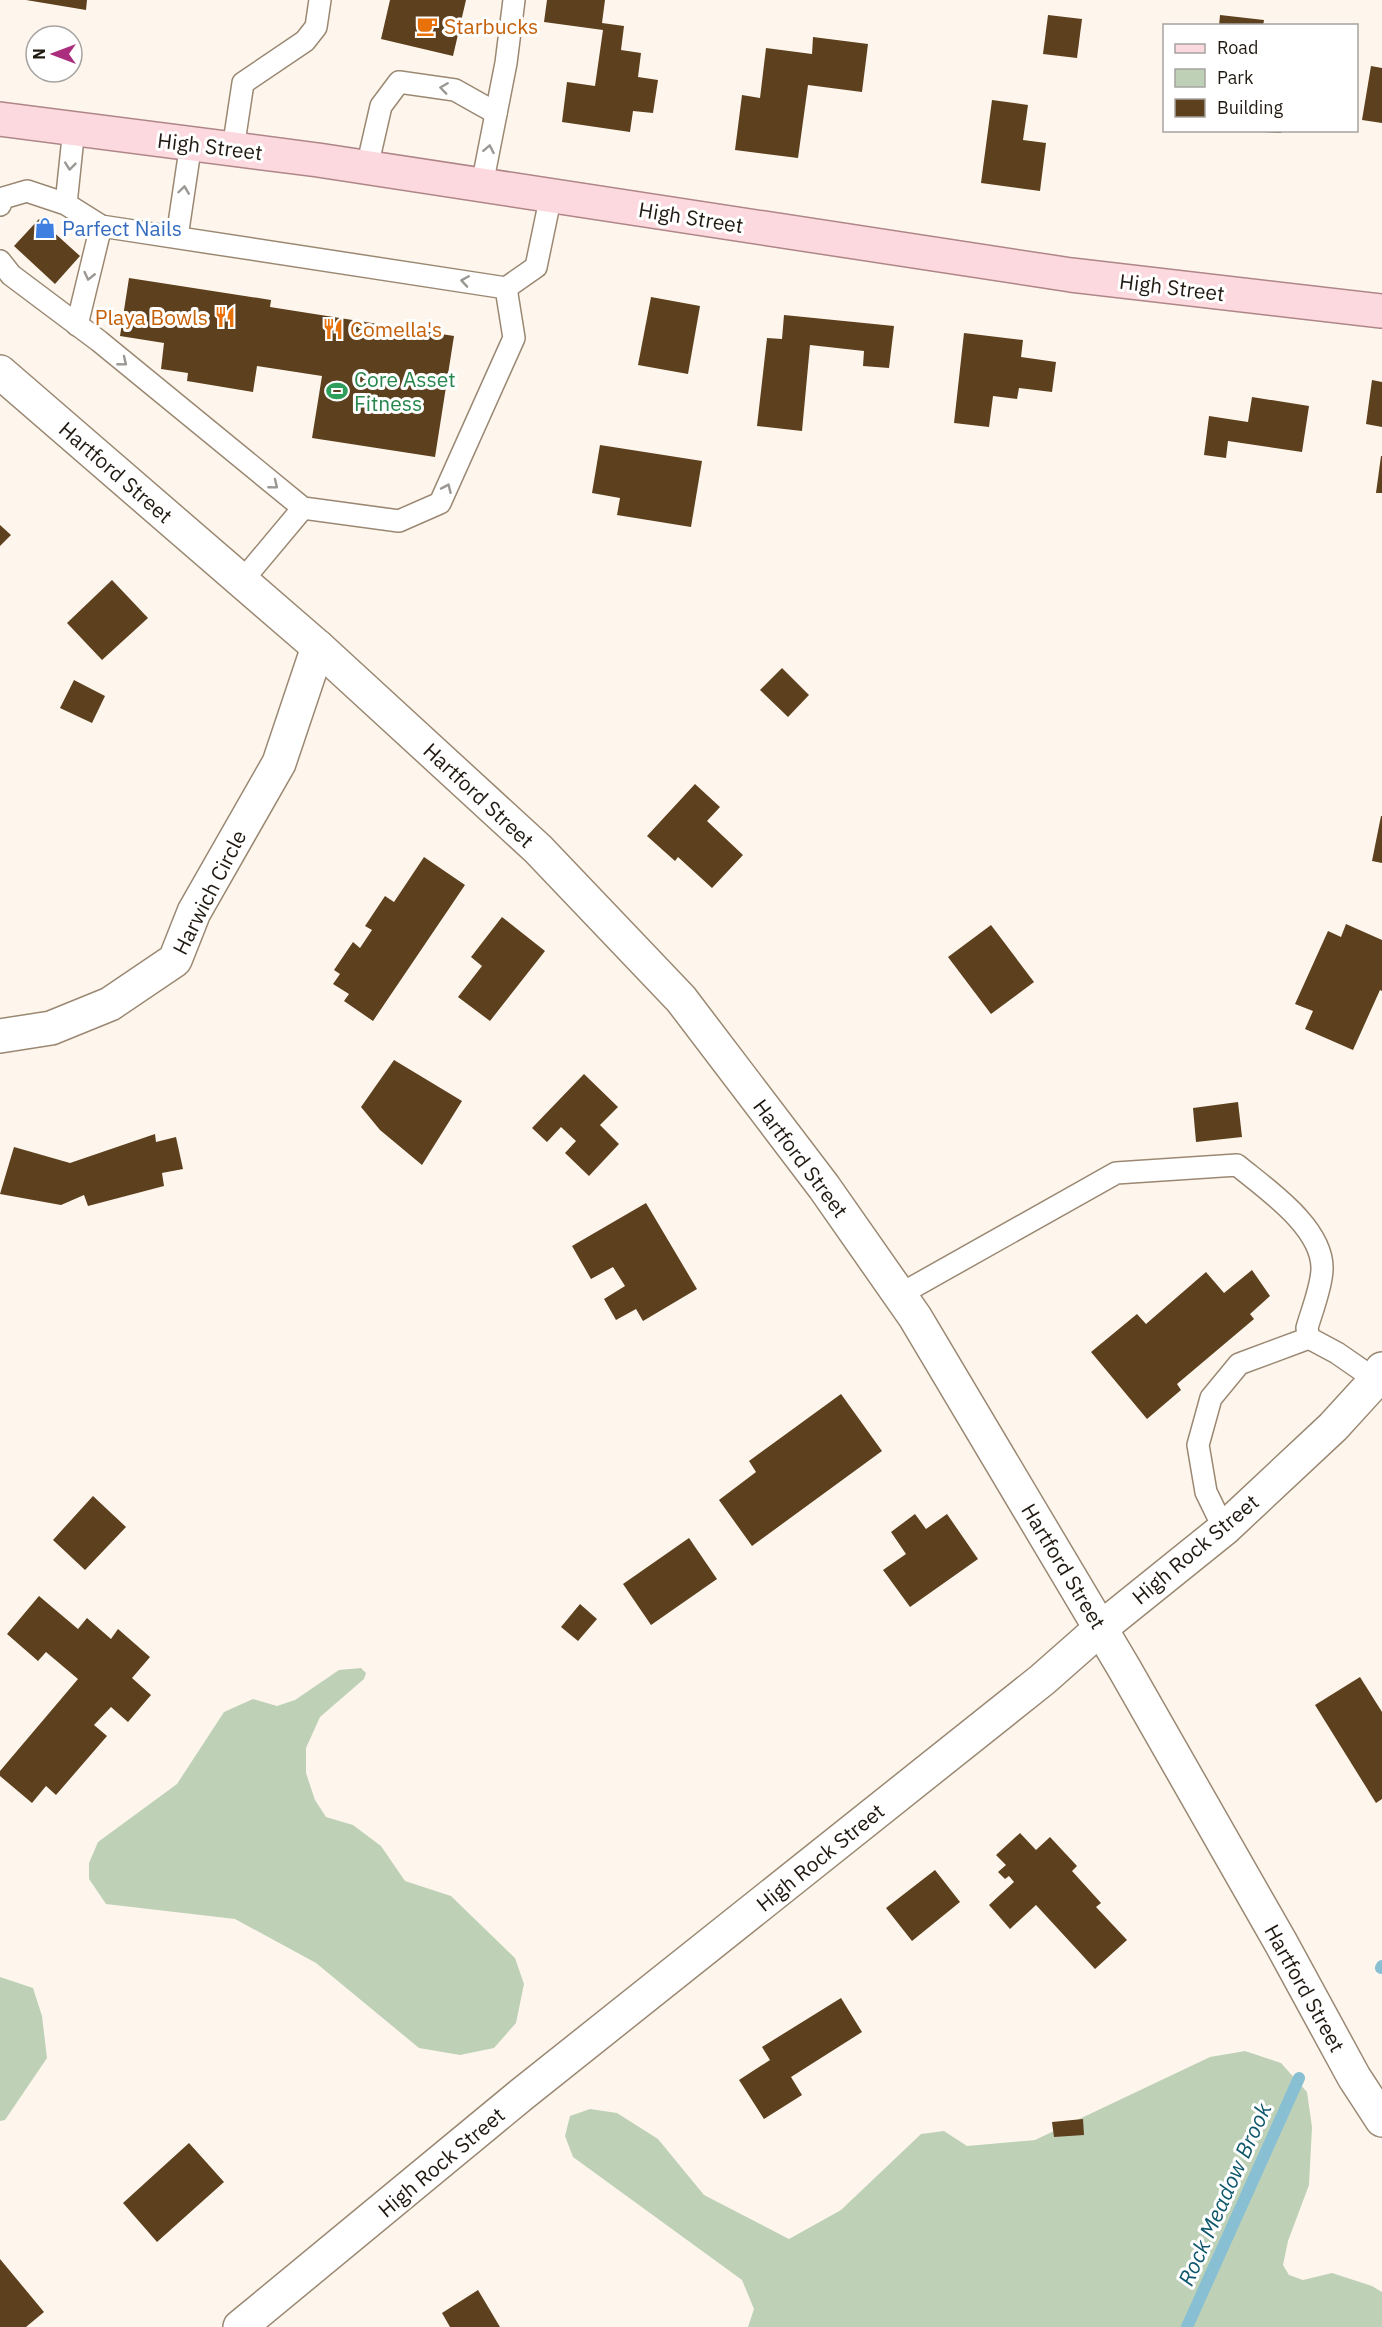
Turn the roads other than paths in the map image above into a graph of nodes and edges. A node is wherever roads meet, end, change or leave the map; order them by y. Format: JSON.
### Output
{"nodes":[{"id":1,"x":320,"y":0,"type":"edge"},
{"id":2,"x":514,"y":0,"type":"edge"},
{"id":3,"x":496,"y":113,"type":"junction"},
{"id":4,"x":0,"y":119,"type":"edge"},
{"id":5,"x":74,"y":128,"type":"junction"},
{"id":6,"x":191,"y":143,"type":"junction"},
{"id":7,"x":233,"y":149,"type":"junction"},
{"id":8,"x":367,"y":167,"type":"junction"},
{"id":9,"x":482,"y":185,"type":"junction"},
{"id":10,"x":551,"y":195,"type":"junction"},
{"id":11,"x":66,"y":204,"type":"junction"},
{"id":12,"x":0,"y":206,"type":"edge"},
{"id":13,"x":101,"y":226,"type":"junction"},
{"id":14,"x":177,"y":237,"type":"junction"},
{"id":15,"x":0,"y":261,"type":"edge"},
{"id":16,"x":506,"y":288,"type":"junction"},
{"id":17,"x":1382,"y":311,"type":"edge"},
{"id":18,"x":77,"y":326,"type":"junction"},
{"id":19,"x":0,"y":372,"type":"edge"},
{"id":20,"x":303,"y":508,"type":"junction"},
{"id":21,"x":242,"y":581,"type":"junction"},
{"id":22,"x":318,"y":647,"type":"junction"},
{"id":23,"x":0,"y":1036,"type":"edge"},
{"id":24,"x":899,"y":1295,"type":"junction"},
{"id":25,"x":1309,"y":1338,"type":"junction"},
{"id":26,"x":1379,"y":1375,"type":"edge"},
{"id":27,"x":1224,"y":1529,"type":"junction"},
{"id":28,"x":1101,"y":1628,"type":"junction"},
{"id":29,"x":1382,"y":2120,"type":"edge"},
{"id":30,"x":240,"y":2327,"type":"edge"}],
"edges":[{"from":1,"to":7,"type":"lane"},
{"from":2,"to":3,"type":"lane"},
{"from":3,"to":8,"type":"lane","one_way":true},
{"from":9,"to":3,"type":"lane","one_way":true},
{"from":4,"to":5,"type":"main road","name":"High Street"},
{"from":5,"to":6,"type":"main road","name":"High Street"},
{"from":5,"to":11,"type":"lane","one_way":true},
{"from":6,"to":7,"type":"main road","name":"High Street"},
{"from":14,"to":6,"type":"lane","one_way":true},
{"from":7,"to":8,"type":"main road","name":"High Street"},
{"from":8,"to":9,"type":"main road","name":"High Street"},
{"from":9,"to":10,"type":"main road","name":"High Street"},
{"from":10,"to":16,"type":"lane"},
{"from":10,"to":17,"type":"main road","name":"High Street"},
{"from":11,"to":12,"type":"lane"},
{"from":11,"to":13,"type":"lane"},
{"from":13,"to":14,"type":"lane"},
{"from":13,"to":18,"type":"lane","one_way":true},
{"from":16,"to":14,"type":"lane","one_way":true},
{"from":15,"to":18,"type":"lane"},
{"from":20,"to":16,"type":"lane","one_way":true},
{"from":18,"to":20,"type":"lane","one_way":true},
{"from":19,"to":21,"type":"street","name":"Hartford Street"},
{"from":20,"to":21,"type":"lane"},
{"from":21,"to":22,"type":"street","name":"Hartford Street"},
{"from":22,"to":23,"type":"street","name":"Harwich Circle"},
{"from":22,"to":24,"type":"street","name":"Hartford Street"},
{"from":24,"to":25,"type":"lane"},
{"from":24,"to":28,"type":"street","name":"Hartford Street"},
{"from":25,"to":26,"type":"lane"},
{"from":25,"to":27,"type":"lane"},
{"from":26,"to":27,"type":"street","name":"High Rock Street"},
{"from":27,"to":28,"type":"street","name":"High Rock Street"},
{"from":28,"to":29,"type":"street","name":"Hartford Street"},
{"from":28,"to":30,"type":"street","name":"High Rock Street"}]}
